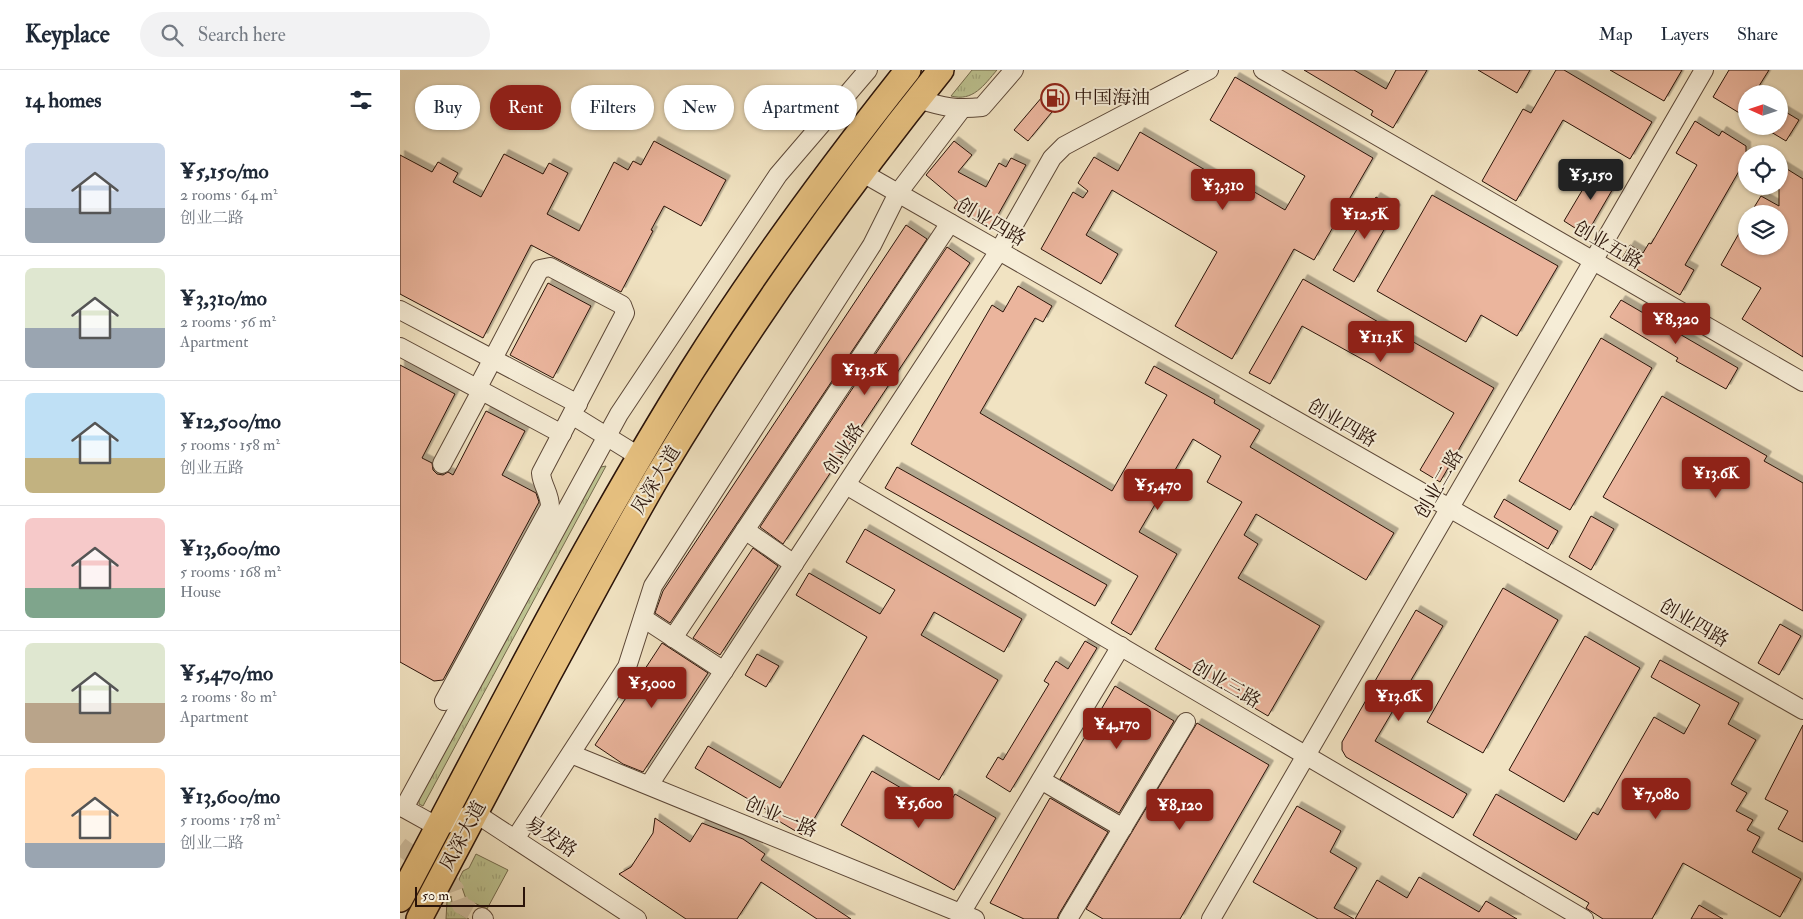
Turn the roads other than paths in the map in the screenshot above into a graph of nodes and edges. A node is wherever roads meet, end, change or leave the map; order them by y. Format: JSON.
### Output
{"nodes":[{"id":1,"x":868,"y":70,"type":"edge"},
{"id":2,"x":908,"y":70,"type":"edge"},
{"id":3,"x":941,"y":70,"type":"edge"},
{"id":4,"x":1014,"y":70,"type":"edge"},
{"id":5,"x":1209,"y":70,"type":"edge"},
{"id":6,"x":1263,"y":70,"type":"edge"},
{"id":7,"x":1704,"y":70,"type":"edge"},
{"id":8,"x":918,"y":99,"type":"junction"},
{"id":9,"x":961,"y":110,"type":"junction"},
{"id":10,"x":861,"y":172,"type":"junction"},
{"id":11,"x":898,"y":193,"type":"junction"},
{"id":12,"x":950,"y":223,"type":"junction"},
{"id":13,"x":999,"y":251,"type":"junction"},
{"id":14,"x":1593,"y":261,"type":"junction"},
{"id":15,"x":400,"y":310,"type":"edge"},
{"id":16,"x":400,"y":348,"type":"edge"},
{"id":17,"x":493,"y":360,"type":"junction"},
{"id":18,"x":1803,"y":382,"type":"edge"},
{"id":19,"x":480,"y":390,"type":"junction"},
{"id":20,"x":575,"y":410,"type":"junction"},
{"id":21,"x":562,"y":434,"type":"junction"},
{"id":22,"x":607,"y":437,"type":"junction"},
{"id":23,"x":640,"y":456,"type":"junction"},
{"id":24,"x":442,"y":464,"type":"dead end"},
{"id":25,"x":846,"y":485,"type":"junction"},
{"id":26,"x":1449,"y":508,"type":"junction"},
{"id":27,"x":745,"y":530,"type":"junction"},
{"id":28,"x":794,"y":564,"type":"junction"},
{"id":29,"x":643,"y":618,"type":"junction"},
{"id":30,"x":673,"y":638,"type":"junction"},
{"id":31,"x":1121,"y":646,"type":"junction"},
{"id":32,"x":724,"y":671,"type":"junction"},
{"id":33,"x":444,"y":701,"type":"dead end"},
{"id":34,"x":1803,"y":710,"type":"edge"},
{"id":35,"x":1186,"y":722,"type":"dead end"},
{"id":36,"x":571,"y":754,"type":"junction"},
{"id":37,"x":1306,"y":755,"type":"junction"},
{"id":38,"x":1041,"y":780,"type":"junction"},
{"id":39,"x":649,"y":785,"type":"junction"},
{"id":40,"x":402,"y":807,"type":"edge"},
{"id":41,"x":475,"y":813,"type":"junction"},
{"id":42,"x":438,"y":827,"type":"junction"},
{"id":43,"x":1123,"y":828,"type":"junction"},
{"id":44,"x":516,"y":839,"type":"junction"},
{"id":45,"x":400,"y":899,"type":"edge"},
{"id":46,"x":968,"y":916,"type":"edge"},
{"id":47,"x":419,"y":919,"type":"edge"},
{"id":48,"x":637,"y":919,"type":"edge"},
{"id":49,"x":1068,"y":919,"type":"edge"},
{"id":50,"x":1210,"y":919,"type":"edge"},
{"id":51,"x":1584,"y":919,"type":"edge"}],
"edges":[{"from":1,"to":22,"type":"street"},
{"from":2,"to":23,"type":"highway","name":"凤深大道"},
{"from":3,"to":8,"type":"highway","name":"凤深大道"},
{"from":4,"to":9,"type":"street"},
{"from":5,"to":13,"type":"street","name":"创业路"},
{"from":6,"to":14,"type":"street","name":"创业五路"},
{"from":7,"to":14,"type":"street","name":"创业二路"},
{"from":8,"to":9,"type":"street"},
{"from":8,"to":10,"type":"highway","name":"凤深大道"},
{"from":9,"to":11,"type":"street"},
{"from":10,"to":11,"type":"street","name":"创业四路"},
{"from":10,"to":41,"type":"highway","name":"凤深大道"},
{"from":11,"to":12,"type":"street","name":"创业四路"},
{"from":11,"to":29,"type":"street"},
{"from":12,"to":13,"type":"street","name":"创业四路"},
{"from":12,"to":27,"type":"street"},
{"from":13,"to":25,"type":"street","name":"创业路"},
{"from":13,"to":26,"type":"street","name":"创业四路"},
{"from":14,"to":18,"type":"street","name":"创业五路"},
{"from":14,"to":26,"type":"street","name":"创业二路"},
{"from":15,"to":17,"type":"street"},
{"from":16,"to":19,"type":"street"},
{"from":17,"to":19,"type":"street"},
{"from":17,"to":20,"type":"street"},
{"from":17,"to":20,"type":"street"},
{"from":19,"to":21,"type":"street"},
{"from":19,"to":24,"type":"street"},
{"from":20,"to":21,"type":"street"},
{"from":20,"to":22,"type":"street"},
{"from":21,"to":33,"type":"street"},
{"from":22,"to":23,"type":"street"},
{"from":22,"to":40,"type":"street"},
{"from":23,"to":42,"type":"highway","name":"凤深大道"},
{"from":25,"to":28,"type":"street","name":"创业路"},
{"from":25,"to":31,"type":"street","name":"创业三路"},
{"from":26,"to":34,"type":"street","name":"创业四路"},
{"from":26,"to":37,"type":"street","name":"创业二路"},
{"from":27,"to":28,"type":"street"},
{"from":27,"to":30,"type":"street"},
{"from":28,"to":32,"type":"street","name":"创业路"},
{"from":29,"to":30,"type":"street"},
{"from":29,"to":36,"type":"street"},
{"from":30,"to":32,"type":"street"},
{"from":31,"to":37,"type":"street","name":"创业三路"},
{"from":31,"to":38,"type":"street"},
{"from":32,"to":39,"type":"street","name":"创业路"},
{"from":35,"to":43,"type":"street"},
{"from":36,"to":39,"type":"street","name":"创业一路"},
{"from":36,"to":44,"type":"street"},
{"from":37,"to":50,"type":"street","name":"创业二路"},
{"from":37,"to":51,"type":"street","name":"创业三路"},
{"from":38,"to":43,"type":"street"},
{"from":38,"to":46,"type":"street"},
{"from":39,"to":46,"type":"street","name":"创业一路"},
{"from":40,"to":42,"type":"street"},
{"from":41,"to":42,"type":"street"},
{"from":41,"to":44,"type":"street","name":"易发路"},
{"from":41,"to":47,"type":"highway","name":"凤深大道"},
{"from":42,"to":45,"type":"highway","name":"凤深大道"},
{"from":43,"to":49,"type":"street"},
{"from":44,"to":48,"type":"street","name":"易发路"}]}
